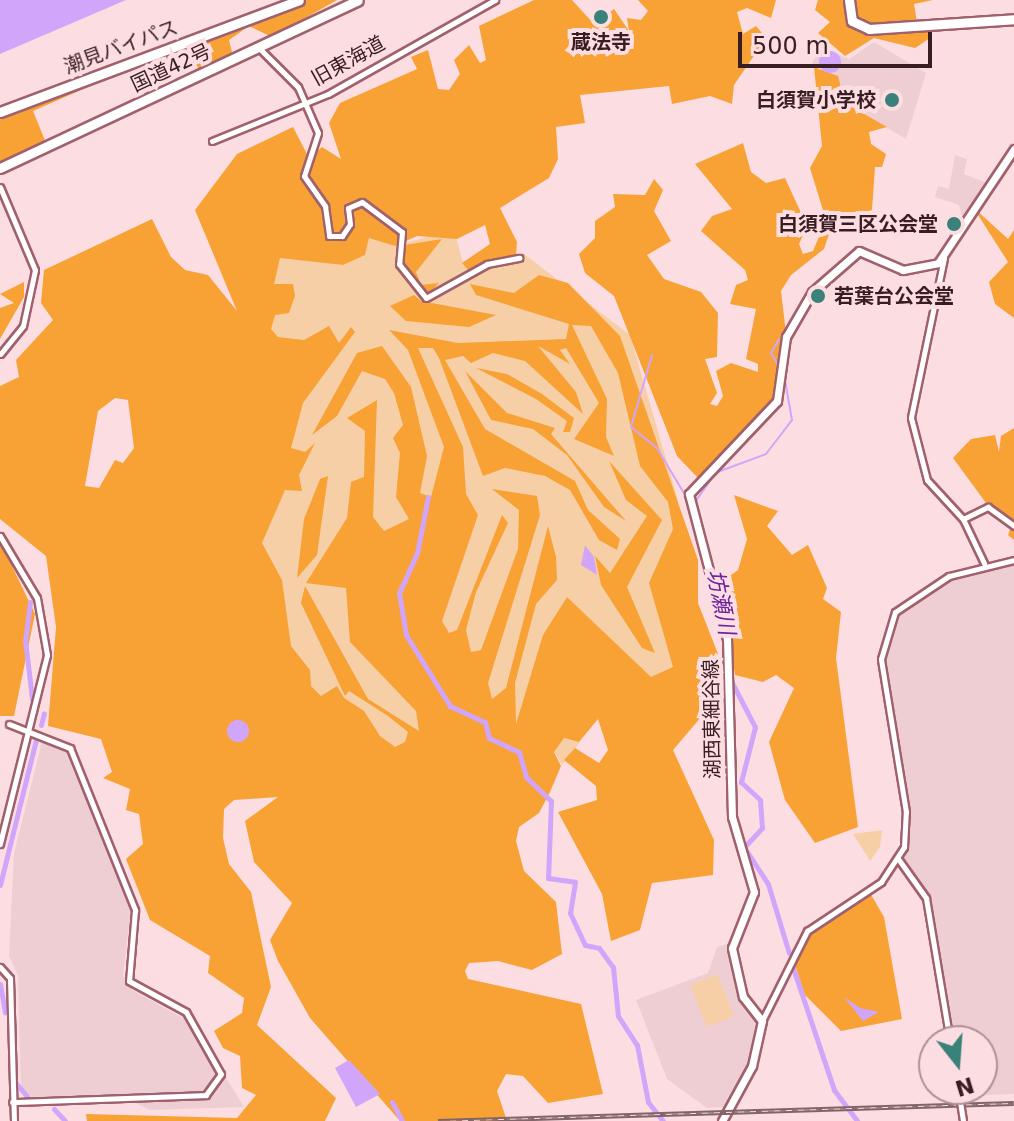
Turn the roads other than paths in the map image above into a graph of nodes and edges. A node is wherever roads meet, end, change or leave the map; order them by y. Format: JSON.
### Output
{"nodes":[{"id":1,"x":291,"y":0,"type":"edge"},
{"id":2,"x":299,"y":0,"type":"edge"},
{"id":3,"x":358,"y":0,"type":"edge"},
{"id":4,"x":495,"y":0,"type":"edge"},
{"id":5,"x":849,"y":0,"type":"edge"},
{"id":6,"x":1014,"y":19,"type":"edge"},
{"id":7,"x":259,"y":47,"type":"junction"},
{"id":8,"x":304,"y":102,"type":"junction"},
{"id":9,"x":0,"y":110,"type":"edge"},
{"id":10,"x":212,"y":141,"type":"dead end"},
{"id":11,"x":1014,"y":149,"type":"edge"},
{"id":12,"x":0,"y":168,"type":"edge"},
{"id":13,"x":2,"y":190,"type":"edge"},
{"id":14,"x":944,"y":257,"type":"junction"},
{"id":15,"x":519,"y":258,"type":"dead end"},
{"id":16,"x":0,"y":354,"type":"edge"},
{"id":17,"x":963,"y":519,"type":"junction"},
{"id":18,"x":1014,"y":526,"type":"edge"},
{"id":19,"x":0,"y":536,"type":"edge"},
{"id":20,"x":1014,"y":560,"type":"edge"},
{"id":21,"x":984,"y":563,"type":"junction"},
{"id":22,"x":9,"y":724,"type":"dead end"},
{"id":23,"x":32,"y":730,"type":"junction"},
{"id":24,"x":0,"y":844,"type":"edge"},
{"id":25,"x":899,"y":860,"type":"junction"},
{"id":26,"x":0,"y":967,"type":"edge"},
{"id":27,"x":762,"y":1021,"type":"junction"},
{"id":28,"x":947,"y":1025,"type":"edge"},
{"id":29,"x":12,"y":1102,"type":"junction"},
{"id":30,"x":14,"y":1121,"type":"edge"},
{"id":31,"x":722,"y":1121,"type":"edge"}],
"edges":[{"from":1,"to":9,"type":"highway"},
{"from":2,"to":9,"type":"highway","name":"潮見バイパス"},
{"from":3,"to":7,"type":"highway","name":"国道42号"},
{"from":4,"to":8,"type":"street","name":"旧東海道"},
{"from":5,"to":6,"type":"highway"},
{"from":7,"to":8,"type":"street"},
{"from":7,"to":12,"type":"highway","name":"国道42号"},
{"from":8,"to":10,"type":"street","name":"旧東海道"},
{"from":8,"to":15,"type":"street"},
{"from":11,"to":14,"type":"main road"},
{"from":13,"to":16,"type":"street"},
{"from":14,"to":17,"type":"street"},
{"from":14,"to":27,"type":"main road","name":"湖西東細谷線"},
{"from":17,"to":18,"type":"street"},
{"from":17,"to":21,"type":"street"},
{"from":19,"to":23,"type":"street"},
{"from":20,"to":21,"type":"street"},
{"from":21,"to":25,"type":"street"},
{"from":22,"to":23,"type":"street"},
{"from":23,"to":24,"type":"street"},
{"from":23,"to":29,"type":"street"},
{"from":25,"to":27,"type":"street"},
{"from":25,"to":28,"type":"street"},
{"from":26,"to":29,"type":"street"},
{"from":27,"to":31,"type":"main road"},
{"from":29,"to":30,"type":"street"}]}
